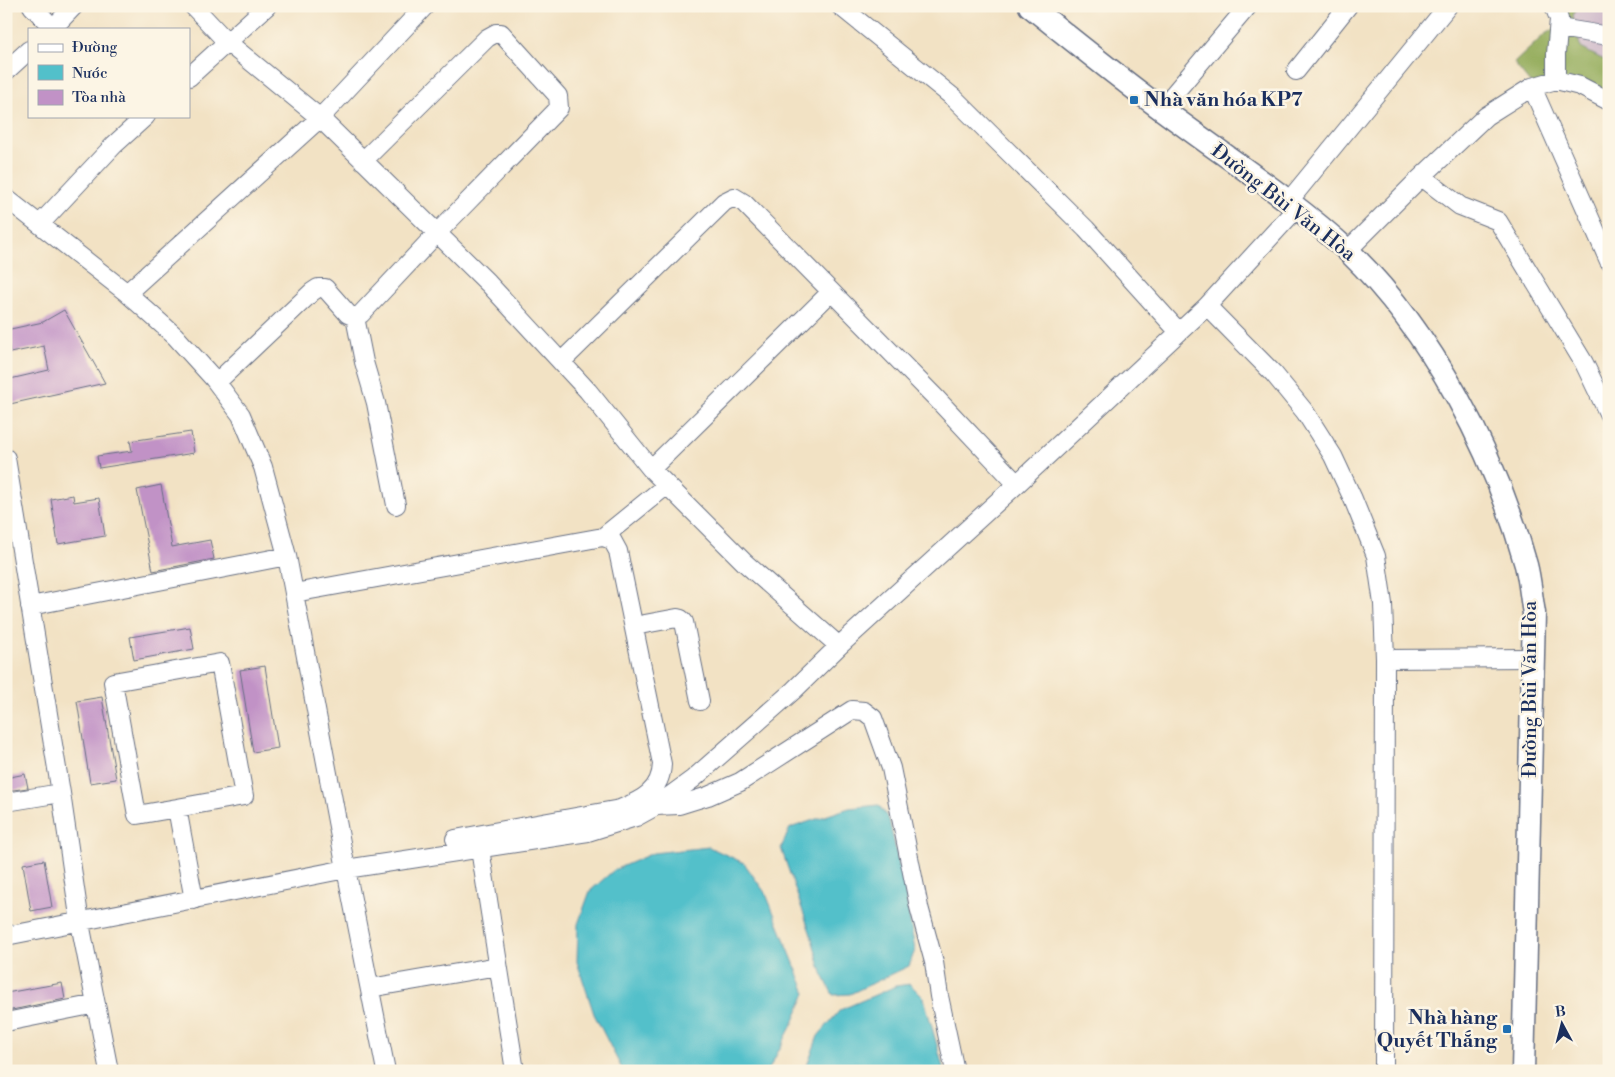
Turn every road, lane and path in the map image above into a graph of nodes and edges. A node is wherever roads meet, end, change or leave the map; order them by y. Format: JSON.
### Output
{"nodes":[{"id":1,"x":32,"y":6,"type":"edge"},
{"id":2,"x":74,"y":6,"type":"edge"},
{"id":3,"x":193,"y":6,"type":"edge"},
{"id":4,"x":267,"y":6,"type":"edge"},
{"id":5,"x":425,"y":6,"type":"edge"},
{"id":6,"x":840,"y":6,"type":"edge"},
{"id":7,"x":1030,"y":6,"type":"edge"},
{"id":8,"x":1248,"y":6,"type":"edge"},
{"id":9,"x":1348,"y":6,"type":"edge"},
{"id":10,"x":1448,"y":6,"type":"edge"},
{"id":11,"x":1554,"y":6,"type":"edge"},
{"id":12,"x":52,"y":28,"type":"edge"},
{"id":13,"x":1558,"y":28,"type":"junction"},
{"id":14,"x":1609,"y":36,"type":"edge"},
{"id":15,"x":227,"y":42,"type":"junction"},
{"id":16,"x":28,"y":51,"type":"edge"},
{"id":17,"x":6,"y":71,"type":"edge"},
{"id":18,"x":1296,"y":71,"type":"dead end"},
{"id":19,"x":190,"y":76,"type":"edge"},
{"id":20,"x":1556,"y":80,"type":"junction"},
{"id":21,"x":1532,"y":87,"type":"junction"},
{"id":22,"x":1609,"y":100,"type":"edge"},
{"id":23,"x":1161,"y":109,"type":"junction"},
{"id":24,"x":144,"y":118,"type":"edge"},
{"id":25,"x":320,"y":118,"type":"junction"},
{"id":26,"x":364,"y":161,"type":"junction"},
{"id":27,"x":1422,"y":177,"type":"junction"},
{"id":28,"x":6,"y":198,"type":"edge"},
{"id":29,"x":1292,"y":205,"type":"junction"},
{"id":30,"x":40,"y":224,"type":"junction"},
{"id":31,"x":437,"y":233,"type":"junction"},
{"id":32,"x":1348,"y":251,"type":"junction"},
{"id":33,"x":1609,"y":260,"type":"edge"},
{"id":34,"x":830,"y":292,"type":"junction"},
{"id":35,"x":127,"y":293,"type":"junction"},
{"id":36,"x":1207,"y":306,"type":"junction"},
{"id":37,"x":355,"y":317,"type":"junction"},
{"id":38,"x":1179,"y":332,"type":"junction"},
{"id":39,"x":561,"y":362,"type":"junction"},
{"id":40,"x":217,"y":382,"type":"junction"},
{"id":41,"x":1609,"y":416,"type":"edge"},
{"id":42,"x":6,"y":458,"type":"edge"},
{"id":43,"x":652,"y":469,"type":"junction"},
{"id":44,"x":1016,"y":484,"type":"junction"},
{"id":45,"x":667,"y":485,"type":"junction"},
{"id":46,"x":396,"y":505,"type":"dead end"},
{"id":47,"x":604,"y":537,"type":"junction"},
{"id":48,"x":287,"y":556,"type":"junction"},
{"id":49,"x":294,"y":593,"type":"junction"},
{"id":50,"x":30,"y":606,"type":"junction"},
{"id":51,"x":634,"y":626,"type":"junction"},
{"id":52,"x":839,"y":646,"type":"junction"},
{"id":53,"x":1533,"y":658,"type":"junction"},
{"id":54,"x":1385,"y":660,"type":"junction"},
{"id":55,"x":700,"y":701,"type":"dead end"},
{"id":56,"x":61,"y":793,"type":"junction"},
{"id":57,"x":6,"y":802,"type":"edge"},
{"id":58,"x":656,"y":806,"type":"junction"},
{"id":59,"x":177,"y":808,"type":"junction"},
{"id":60,"x":455,"y":840,"type":"dead end"},
{"id":61,"x":480,"y":849,"type":"junction"},
{"id":62,"x":346,"y":869,"type":"junction"},
{"id":63,"x":194,"y":900,"type":"junction"},
{"id":64,"x":80,"y":923,"type":"junction"},
{"id":65,"x":6,"y":936,"type":"edge"},
{"id":66,"x":498,"y":966,"type":"junction"},
{"id":67,"x":370,"y":988,"type":"junction"},
{"id":68,"x":96,"y":1004,"type":"junction"},
{"id":69,"x":6,"y":1022,"type":"edge"},
{"id":70,"x":109,"y":1071,"type":"edge"},
{"id":71,"x":386,"y":1071,"type":"edge"},
{"id":72,"x":515,"y":1071,"type":"edge"},
{"id":73,"x":955,"y":1071,"type":"edge"},
{"id":74,"x":1384,"y":1071,"type":"edge"},
{"id":75,"x":1523,"y":1071,"type":"edge"}],
"edges":[{"from":1,"to":12,"type":"street"},
{"from":2,"to":12,"type":"street"},
{"from":3,"to":15,"type":"street"},
{"from":4,"to":15,"type":"street"},
{"from":5,"to":25,"type":"street"},
{"from":6,"to":38,"type":"street"},
{"from":7,"to":23,"type":"main road","name":"Đường Bùi Văn Hòa"},
{"from":8,"to":23,"type":"street"},
{"from":9,"to":18,"type":"street"},
{"from":10,"to":29,"type":"street"},
{"from":11,"to":13,"type":"street"},
{"from":13,"to":14,"type":"street"},
{"from":13,"to":20,"type":"street"},
{"from":15,"to":19,"type":"street"},
{"from":15,"to":25,"type":"street"},
{"from":16,"to":17,"type":"street"},
{"from":20,"to":21,"type":"street"},
{"from":20,"to":22,"type":"street"},
{"from":21,"to":27,"type":"street"},
{"from":21,"to":33,"type":"street"},
{"from":23,"to":29,"type":"main road","name":"Đường Bùi Văn Hòa"},
{"from":24,"to":30,"type":"street"},
{"from":25,"to":26,"type":"street"},
{"from":25,"to":35,"type":"street"},
{"from":26,"to":31,"type":"street"},
{"from":26,"to":31,"type":"street"},
{"from":27,"to":32,"type":"street"},
{"from":27,"to":41,"type":"street"},
{"from":28,"to":30,"type":"street"},
{"from":29,"to":32,"type":"main road","name":"Đường Bùi Văn Hòa"},
{"from":29,"to":36,"type":"street"},
{"from":30,"to":35,"type":"street"},
{"from":31,"to":37,"type":"street"},
{"from":31,"to":39,"type":"street"},
{"from":32,"to":53,"type":"main road","name":"Đường Bùi Văn Hòa"},
{"from":34,"to":39,"type":"street"},
{"from":34,"to":43,"type":"street"},
{"from":34,"to":44,"type":"street"},
{"from":35,"to":40,"type":"street"},
{"from":36,"to":38,"type":"street"},
{"from":36,"to":54,"type":"street"},
{"from":37,"to":40,"type":"street"},
{"from":37,"to":46,"type":"street"},
{"from":38,"to":44,"type":"street"},
{"from":39,"to":43,"type":"street"},
{"from":40,"to":48,"type":"street"},
{"from":42,"to":50,"type":"street"},
{"from":43,"to":45,"type":"street"},
{"from":44,"to":52,"type":"street"},
{"from":45,"to":47,"type":"street"},
{"from":45,"to":52,"type":"street"},
{"from":47,"to":49,"type":"street"},
{"from":47,"to":51,"type":"street"},
{"from":48,"to":49,"type":"street"},
{"from":48,"to":50,"type":"street"},
{"from":49,"to":62,"type":"street"},
{"from":50,"to":56,"type":"street"},
{"from":51,"to":55,"type":"street"},
{"from":51,"to":60,"type":"street"},
{"from":52,"to":58,"type":"street"},
{"from":53,"to":54,"type":"street"},
{"from":53,"to":75,"type":"main road","name":"Đường Bùi Văn Hòa"},
{"from":54,"to":74,"type":"street"},
{"from":56,"to":57,"type":"street"},
{"from":56,"to":64,"type":"street"},
{"from":58,"to":61,"type":"street"},
{"from":58,"to":73,"type":"street"},
{"from":59,"to":59,"type":"street"},
{"from":59,"to":63,"type":"street"},
{"from":61,"to":62,"type":"street"},
{"from":61,"to":66,"type":"street"},
{"from":62,"to":63,"type":"street"},
{"from":62,"to":67,"type":"street"},
{"from":63,"to":64,"type":"street"},
{"from":64,"to":65,"type":"street"},
{"from":64,"to":68,"type":"street"},
{"from":66,"to":67,"type":"street"},
{"from":66,"to":72,"type":"street"},
{"from":67,"to":71,"type":"street"},
{"from":68,"to":69,"type":"street"},
{"from":68,"to":70,"type":"street"}]}
